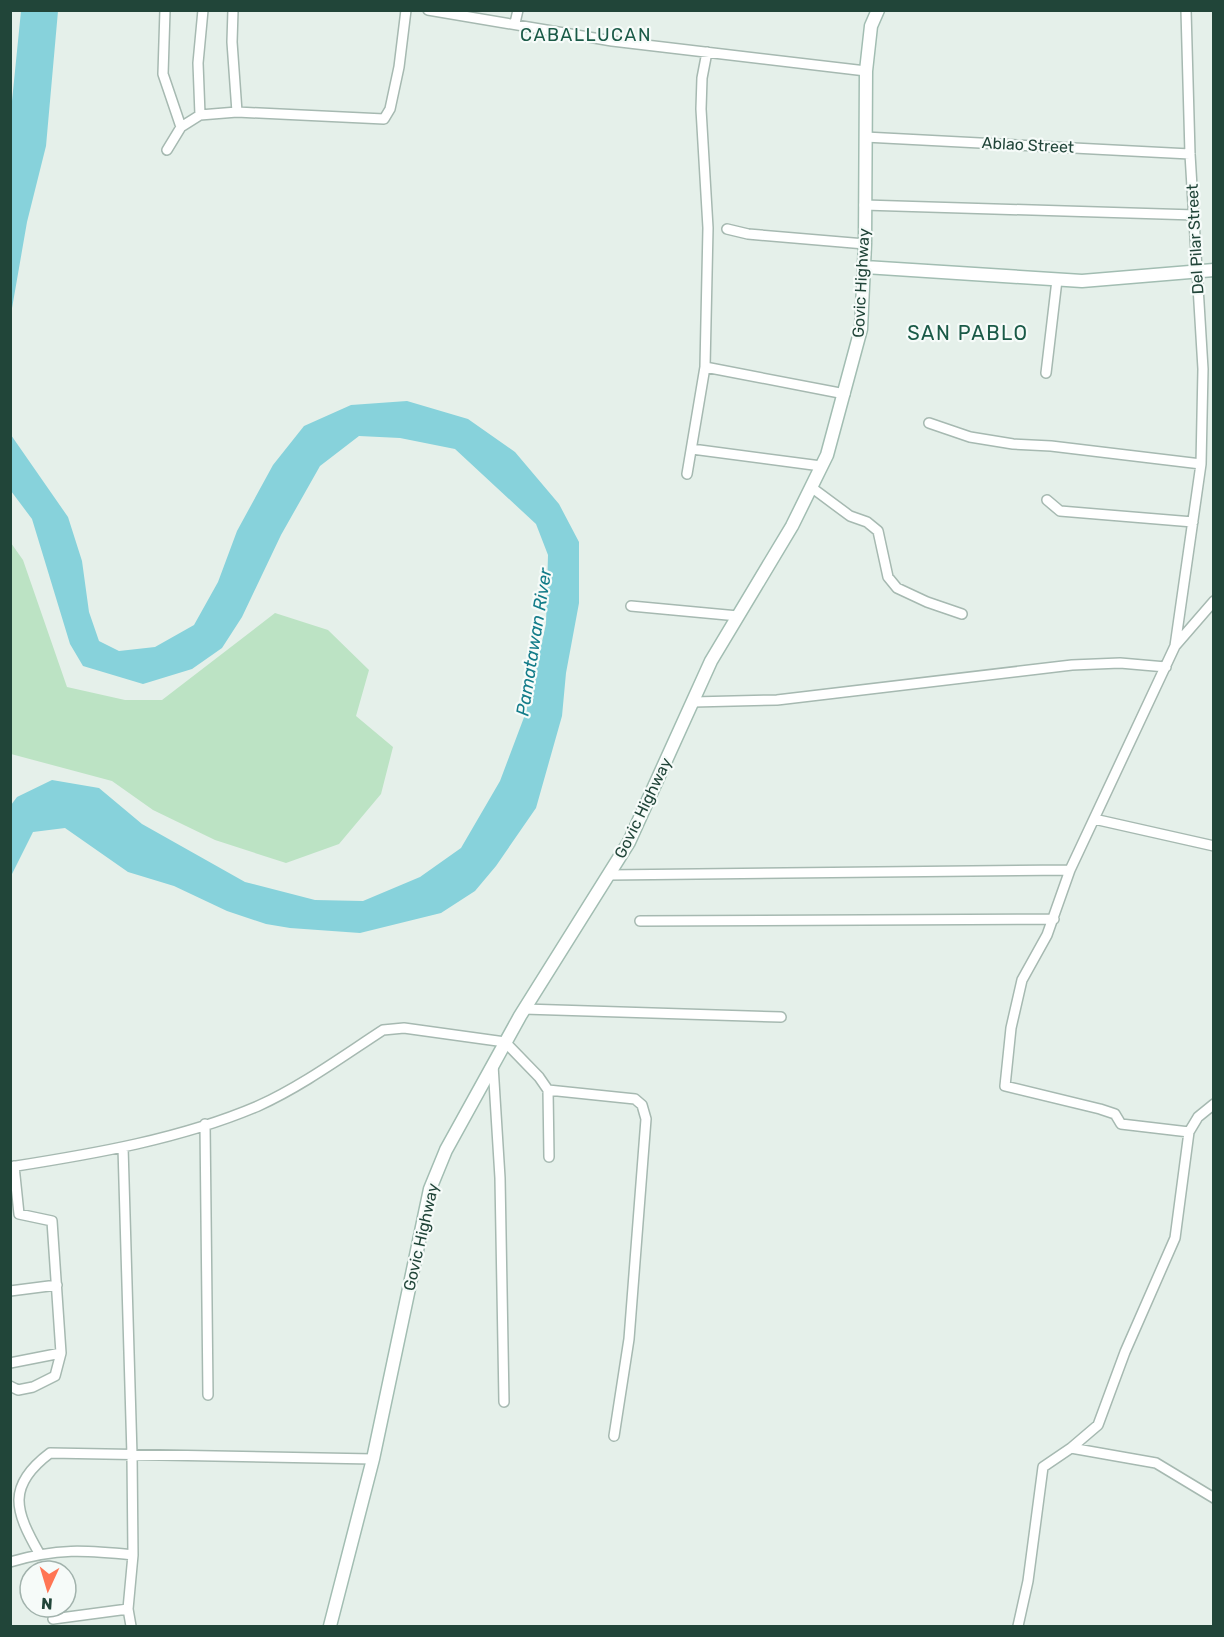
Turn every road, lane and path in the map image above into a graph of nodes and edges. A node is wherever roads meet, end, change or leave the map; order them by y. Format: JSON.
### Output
{"nodes":[{"id":1,"x":165,"y":10,"type":"edge"},
{"id":2,"x":203,"y":10,"type":"edge"},
{"id":3,"x":233,"y":10,"type":"edge"},
{"id":4,"x":406,"y":10,"type":"edge"},
{"id":5,"x":428,"y":10,"type":"edge"},
{"id":6,"x":518,"y":10,"type":"edge"},
{"id":7,"x":878,"y":10,"type":"edge"},
{"id":8,"x":1186,"y":10,"type":"edge"},
{"id":9,"x":515,"y":23,"type":"junction"},
{"id":10,"x":707,"y":52,"type":"junction"},
{"id":11,"x":866,"y":71,"type":"junction"},
{"id":12,"x":237,"y":112,"type":"junction"},
{"id":13,"x":200,"y":115,"type":"junction"},
{"id":14,"x":181,"y":127,"type":"junction"},
{"id":15,"x":865,"y":137,"type":"junction"},
{"id":16,"x":167,"y":150,"type":"dead end"},
{"id":17,"x":1191,"y":154,"type":"junction"},
{"id":18,"x":864,"y":205,"type":"junction"},
{"id":19,"x":1195,"y":215,"type":"junction"},
{"id":20,"x":728,"y":229,"type":"dead end"},
{"id":21,"x":865,"y":244,"type":"junction"},
{"id":22,"x":865,"y":267,"type":"junction"},
{"id":23,"x":1214,"y":270,"type":"edge"},
{"id":24,"x":1197,"y":271,"type":"junction"},
{"id":25,"x":1058,"y":280,"type":"junction"},
{"id":26,"x":705,"y":367,"type":"junction"},
{"id":27,"x":1046,"y":373,"type":"dead end"},
{"id":28,"x":845,"y":394,"type":"junction"},
{"id":29,"x":928,"y":423,"type":"dead end"},
{"id":30,"x":692,"y":449,"type":"junction"},
{"id":31,"x":1201,"y":464,"type":"junction"},
{"id":32,"x":821,"y":466,"type":"junction"},
{"id":33,"x":687,"y":474,"type":"dead end"},
{"id":34,"x":811,"y":487,"type":"junction"},
{"id":35,"x":1047,"y":500,"type":"dead end"},
{"id":36,"x":1193,"y":522,"type":"junction"},
{"id":37,"x":1214,"y":602,"type":"edge"},
{"id":38,"x":631,"y":606,"type":"dead end"},
{"id":39,"x":962,"y":614,"type":"dead end"},
{"id":40,"x":738,"y":616,"type":"junction"},
{"id":41,"x":1175,"y":646,"type":"junction"},
{"id":42,"x":1166,"y":667,"type":"junction"},
{"id":43,"x":693,"y":702,"type":"junction"},
{"id":44,"x":1094,"y":819,"type":"junction"},
{"id":45,"x":1214,"y":846,"type":"edge"},
{"id":46,"x":1071,"y":870,"type":"junction"},
{"id":47,"x":608,"y":875,"type":"junction"},
{"id":48,"x":1054,"y":919,"type":"junction"},
{"id":49,"x":640,"y":921,"type":"dead end"},
{"id":50,"x":524,"y":1010,"type":"junction"},
{"id":51,"x":781,"y":1017,"type":"dead end"},
{"id":52,"x":505,"y":1042,"type":"junction"},
{"id":53,"x":493,"y":1063,"type":"junction"},
{"id":54,"x":548,"y":1090,"type":"junction"},
{"id":55,"x":1214,"y":1104,"type":"edge"},
{"id":56,"x":205,"y":1124,"type":"junction"},
{"id":57,"x":1189,"y":1132,"type":"junction"},
{"id":58,"x":123,"y":1147,"type":"junction"},
{"id":59,"x":549,"y":1157,"type":"dead end"},
{"id":60,"x":12,"y":1166,"type":"edge"},
{"id":61,"x":57,"y":1285,"type":"junction"},
{"id":62,"x":10,"y":1291,"type":"edge"},
{"id":63,"x":61,"y":1353,"type":"junction"},
{"id":64,"x":10,"y":1363,"type":"edge"},
{"id":65,"x":10,"y":1386,"type":"edge"},
{"id":66,"x":208,"y":1395,"type":"dead end"},
{"id":67,"x":504,"y":1402,"type":"dead end"},
{"id":68,"x":614,"y":1436,"type":"dead end"},
{"id":69,"x":1071,"y":1448,"type":"junction"},
{"id":70,"x":132,"y":1455,"type":"junction"},
{"id":71,"x":373,"y":1459,"type":"junction"},
{"id":72,"x":1214,"y":1498,"type":"edge"},
{"id":73,"x":39,"y":1553,"type":"junction"},
{"id":74,"x":133,"y":1555,"type":"junction"},
{"id":75,"x":10,"y":1562,"type":"edge"},
{"id":76,"x":128,"y":1608,"type":"junction"},
{"id":77,"x":78,"y":1615,"type":"edge"},
{"id":78,"x":131,"y":1626,"type":"edge"},
{"id":79,"x":330,"y":1626,"type":"edge"},
{"id":80,"x":1018,"y":1626,"type":"edge"}],
"edges":[{"from":1,"to":14,"type":"street"},
{"from":2,"to":13,"type":"street"},
{"from":3,"to":12,"type":"street"},
{"from":4,"to":12,"type":"street"},
{"from":5,"to":9,"type":"street"},
{"from":6,"to":9,"type":"street"},
{"from":7,"to":11,"type":"main road","name":"Govic Highway"},
{"from":8,"to":17,"type":"street","name":"Del Pilar Street"},
{"from":9,"to":10,"type":"street"},
{"from":10,"to":11,"type":"street"},
{"from":10,"to":26,"type":"street"},
{"from":11,"to":15,"type":"main road","name":"Govic Highway"},
{"from":12,"to":13,"type":"street"},
{"from":13,"to":14,"type":"street"},
{"from":14,"to":16,"type":"street"},
{"from":15,"to":17,"type":"street","name":"Ablao Street"},
{"from":15,"to":18,"type":"main road","name":"Govic Highway"},
{"from":17,"to":19,"type":"street","name":"Del Pilar Street"},
{"from":18,"to":19,"type":"street"},
{"from":18,"to":21,"type":"main road","name":"Govic Highway"},
{"from":19,"to":24,"type":"street","name":"Del Pilar Street"},
{"from":20,"to":21,"type":"street"},
{"from":21,"to":22,"type":"main road","name":"Govic Highway"},
{"from":22,"to":25,"type":"main road"},
{"from":22,"to":28,"type":"main road","name":"Govic Highway"},
{"from":23,"to":24,"type":"main road"},
{"from":24,"to":25,"type":"main road"},
{"from":24,"to":31,"type":"street","name":"Del Pilar Street"},
{"from":25,"to":27,"type":"street"},
{"from":26,"to":28,"type":"street"},
{"from":26,"to":30,"type":"street"},
{"from":28,"to":32,"type":"main road","name":"Govic Highway"},
{"from":29,"to":31,"type":"street"},
{"from":30,"to":32,"type":"street"},
{"from":30,"to":33,"type":"street"},
{"from":31,"to":36,"type":"street","name":"Del Pilar Street"},
{"from":32,"to":34,"type":"main road","name":"Govic Highway"},
{"from":34,"to":39,"type":"street"},
{"from":34,"to":40,"type":"main road","name":"Govic Highway"},
{"from":35,"to":36,"type":"street"},
{"from":36,"to":41,"type":"street","name":"Del Pilar Street"},
{"from":37,"to":41,"type":"street"},
{"from":38,"to":40,"type":"street"},
{"from":40,"to":43,"type":"main road","name":"Govic Highway"},
{"from":41,"to":42,"type":"street"},
{"from":42,"to":43,"type":"street"},
{"from":42,"to":44,"type":"street"},
{"from":43,"to":47,"type":"main road","name":"Govic Highway"},
{"from":44,"to":45,"type":"street"},
{"from":44,"to":46,"type":"street"},
{"from":46,"to":47,"type":"street"},
{"from":46,"to":48,"type":"street"},
{"from":47,"to":50,"type":"main road","name":"Govic Highway"},
{"from":48,"to":49,"type":"street"},
{"from":48,"to":57,"type":"street"},
{"from":50,"to":51,"type":"street"},
{"from":50,"to":52,"type":"main road","name":"Govic Highway"},
{"from":52,"to":53,"type":"main road","name":"Govic Highway"},
{"from":52,"to":54,"type":"street"},
{"from":52,"to":56,"type":"street"},
{"from":53,"to":67,"type":"street"},
{"from":53,"to":71,"type":"main road","name":"Govic Highway"},
{"from":54,"to":59,"type":"street"},
{"from":54,"to":68,"type":"street"},
{"from":55,"to":57,"type":"street"},
{"from":56,"to":58,"type":"street"},
{"from":56,"to":66,"type":"street"},
{"from":57,"to":69,"type":"street"},
{"from":58,"to":60,"type":"street"},
{"from":58,"to":70,"type":"street"},
{"from":60,"to":61,"type":"street"},
{"from":61,"to":62,"type":"street"},
{"from":61,"to":63,"type":"street"},
{"from":63,"to":64,"type":"street"},
{"from":63,"to":65,"type":"street"},
{"from":69,"to":72,"type":"street"},
{"from":69,"to":80,"type":"street"},
{"from":70,"to":71,"type":"street"},
{"from":70,"to":73,"type":"street"},
{"from":70,"to":74,"type":"street"},
{"from":71,"to":79,"type":"main road","name":"Govic Highway"},
{"from":73,"to":74,"type":"street"},
{"from":73,"to":75,"type":"street"},
{"from":74,"to":76,"type":"street"},
{"from":76,"to":77,"type":"street"},
{"from":76,"to":78,"type":"street"}]}
